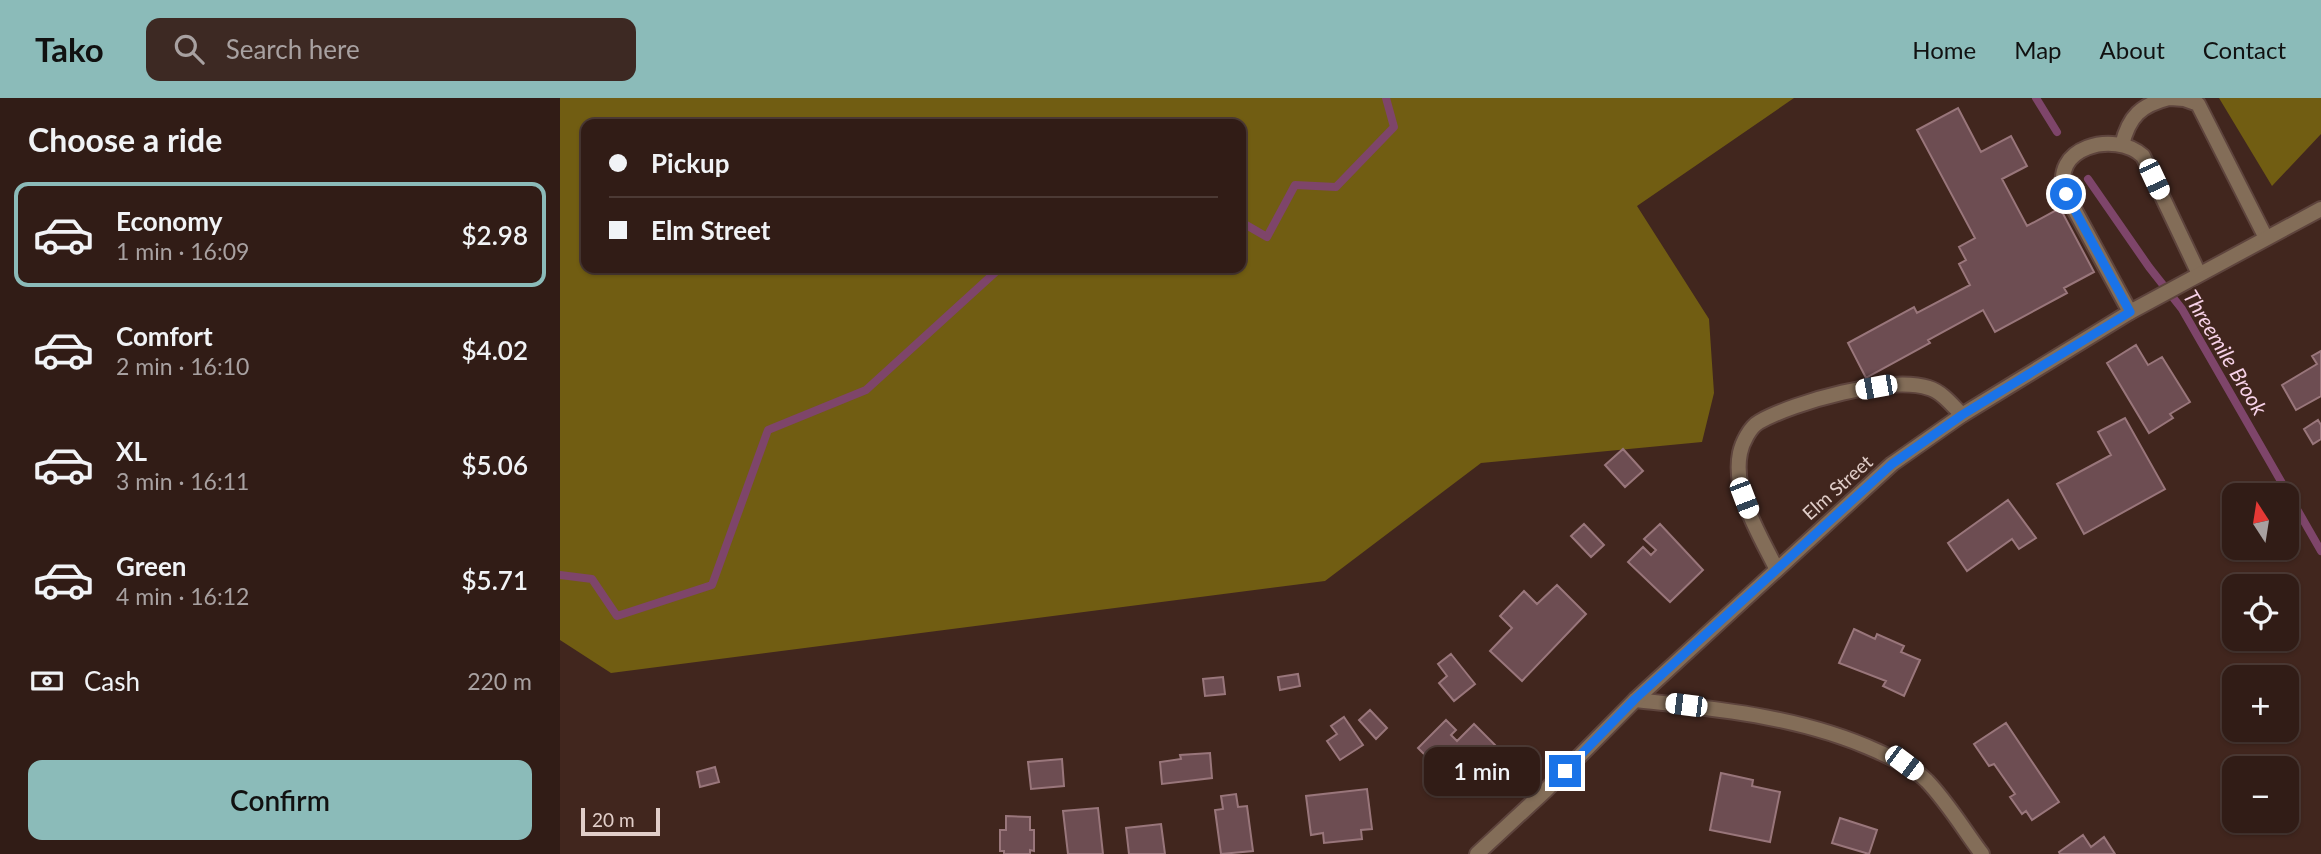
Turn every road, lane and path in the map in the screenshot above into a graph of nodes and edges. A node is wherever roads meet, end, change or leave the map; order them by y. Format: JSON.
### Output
{"nodes":[{"id":1,"x":2169,"y":98,"type":"edge"},
{"id":2,"x":2122,"y":145,"type":"junction"},
{"id":3,"x":2321,"y":209,"type":"edge"},
{"id":4,"x":2266,"y":238,"type":"junction"},
{"id":5,"x":2199,"y":274,"type":"junction"},
{"id":6,"x":2130,"y":312,"type":"junction"},
{"id":7,"x":1962,"y":415,"type":"junction"},
{"id":8,"x":1776,"y":568,"type":"junction"},
{"id":9,"x":1635,"y":699,"type":"junction"},
{"id":10,"x":1477,"y":854,"type":"edge"},
{"id":11,"x":1982,"y":854,"type":"edge"}],
"edges":[{"from":1,"to":2,"type":"street"},
{"from":1,"to":4,"type":"street"},
{"from":2,"to":5,"type":"street"},
{"from":2,"to":6,"type":"street"},
{"from":3,"to":4,"type":"street","name":"Elm Street"},
{"from":4,"to":5,"type":"street","name":"Elm Street"},
{"from":5,"to":6,"type":"street","name":"Elm Street"},
{"from":6,"to":7,"type":"street","name":"Elm Street"},
{"from":7,"to":8,"type":"street","name":"Elm Street"},
{"from":7,"to":8,"type":"street"},
{"from":8,"to":9,"type":"street","name":"Elm Street"},
{"from":9,"to":10,"type":"street","name":"Elm Street"},
{"from":9,"to":11,"type":"street"}]}
